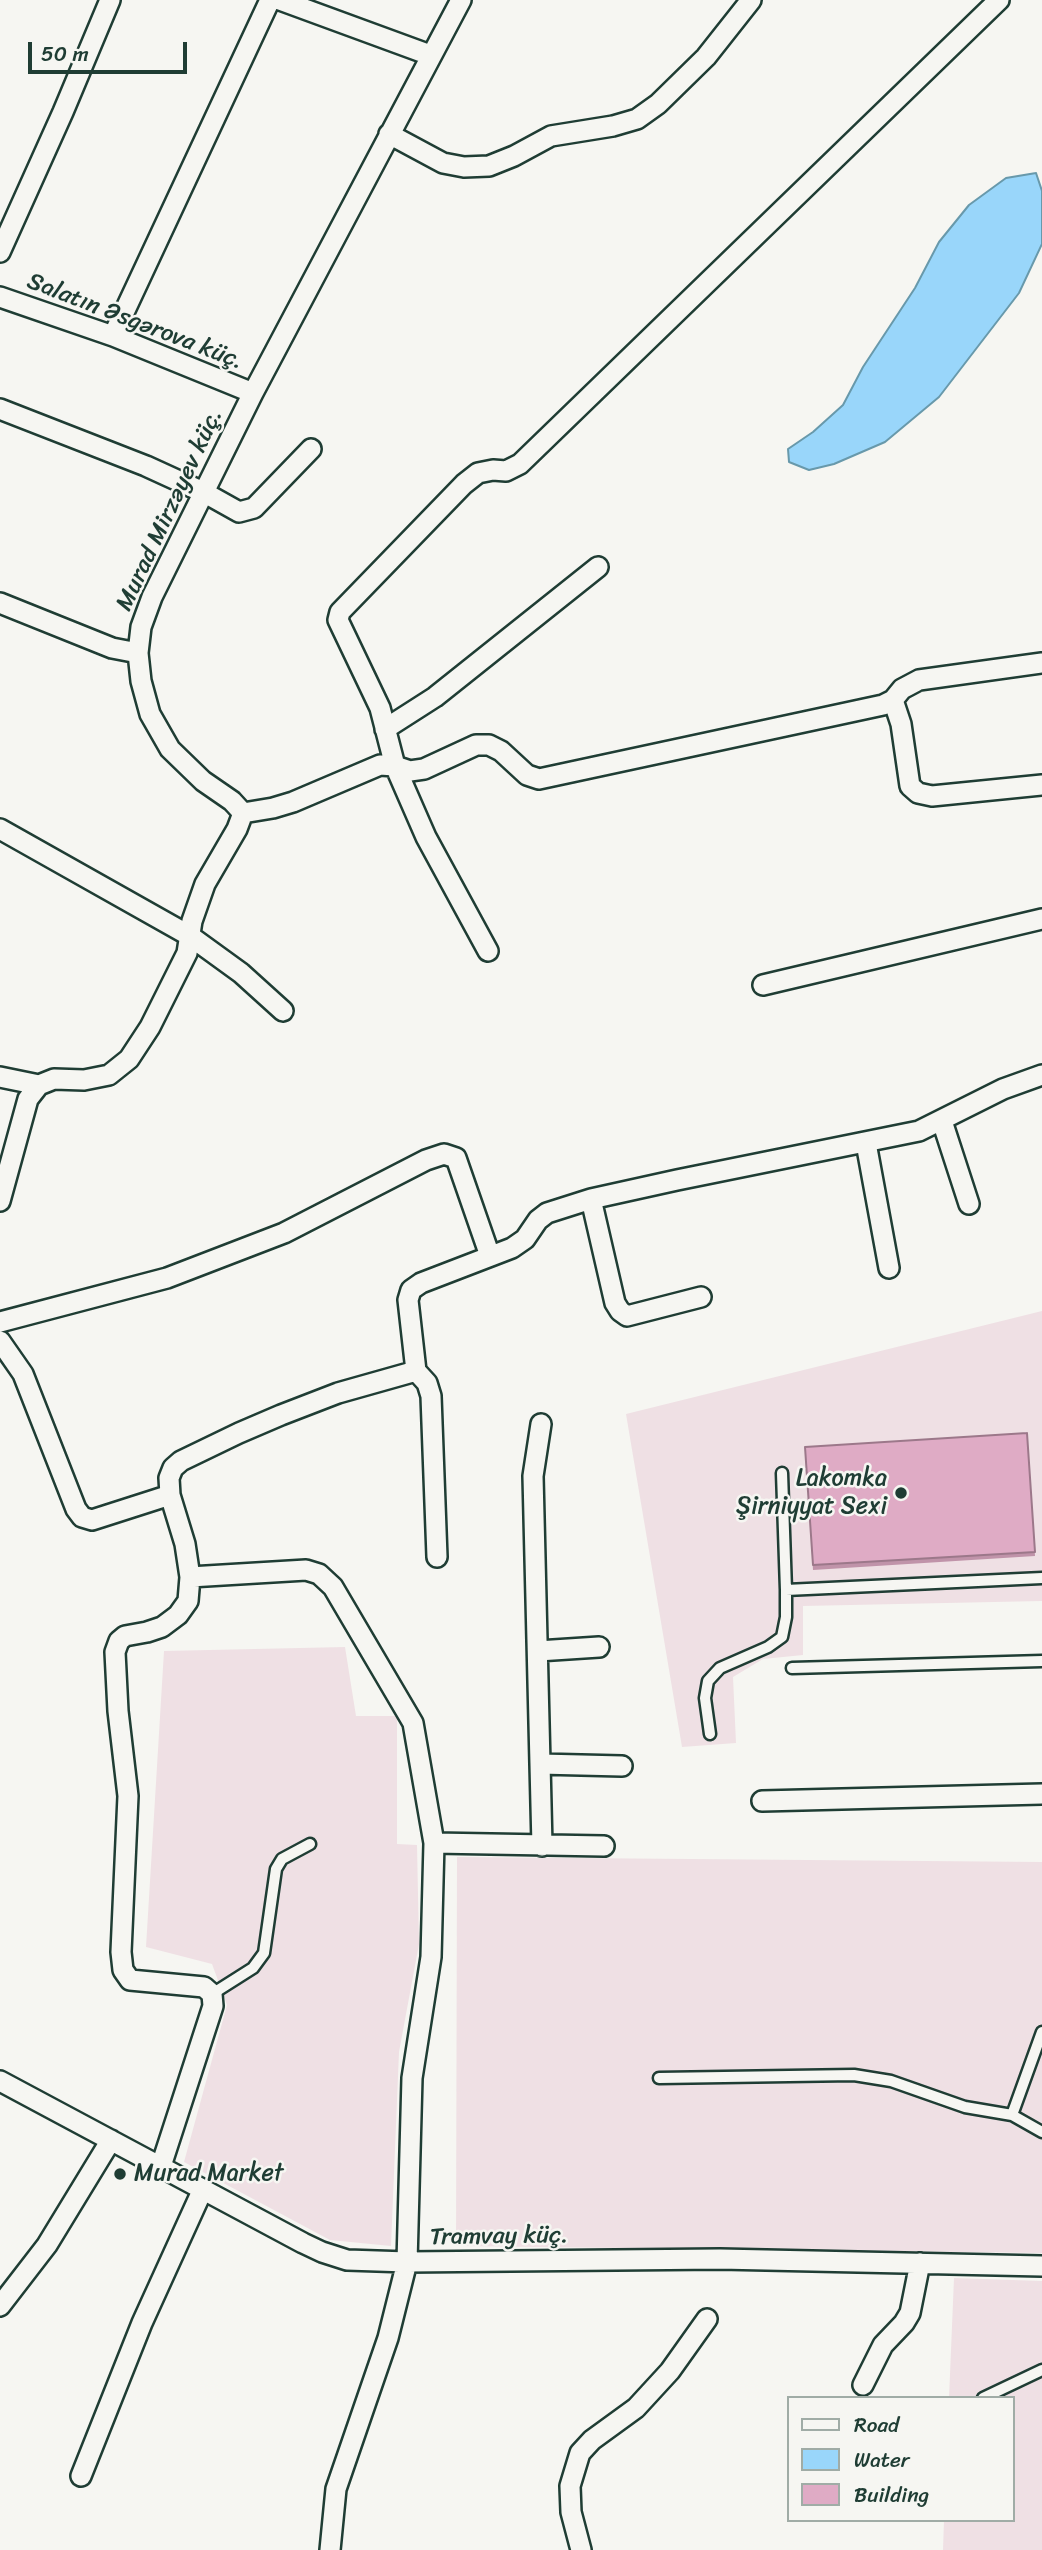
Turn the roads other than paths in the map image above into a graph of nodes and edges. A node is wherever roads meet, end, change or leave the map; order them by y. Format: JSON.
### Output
{"nodes":[{"id":1,"x":110,"y":0,"type":"edge"},
{"id":2,"x":270,"y":0,"type":"edge"},
{"id":3,"x":280,"y":0,"type":"edge"},
{"id":4,"x":461,"y":0,"type":"edge"},
{"id":5,"x":751,"y":0,"type":"edge"},
{"id":6,"x":999,"y":0,"type":"edge"},
{"id":7,"x":430,"y":54,"type":"junction"},
{"id":8,"x":389,"y":134,"type":"junction"},
{"id":9,"x":0,"y":252,"type":"edge"},
{"id":10,"x":0,"y":297,"type":"edge"},
{"id":11,"x":113,"y":336,"type":"junction"},
{"id":12,"x":253,"y":393,"type":"junction"},
{"id":13,"x":0,"y":409,"type":"edge"},
{"id":14,"x":311,"y":449,"type":"dead end"},
{"id":15,"x":205,"y":493,"type":"junction"},
{"id":16,"x":598,"y":567,"type":"dead end"},
{"id":17,"x":0,"y":603,"type":"edge"},
{"id":18,"x":138,"y":653,"type":"junction"},
{"id":19,"x":1042,"y":663,"type":"edge"},
{"id":20,"x":893,"y":700,"type":"junction"},
{"id":21,"x":385,"y":729,"type":"junction"},
{"id":22,"x":395,"y":766,"type":"junction"},
{"id":23,"x":1042,"y":785,"type":"edge"},
{"id":24,"x":243,"y":813,"type":"junction"},
{"id":25,"x":0,"y":829,"type":"edge"},
{"id":26,"x":1042,"y":919,"type":"edge"},
{"id":27,"x":190,"y":936,"type":"junction"},
{"id":28,"x":488,"y":951,"type":"dead end"},
{"id":29,"x":763,"y":985,"type":"dead end"},
{"id":30,"x":283,"y":1011,"type":"dead end"},
{"id":31,"x":1042,"y":1075,"type":"edge"},
{"id":32,"x":0,"y":1077,"type":"edge"},
{"id":33,"x":38,"y":1085,"type":"junction"},
{"id":34,"x":942,"y":1121,"type":"junction"},
{"id":35,"x":866,"y":1143,"type":"junction"},
{"id":36,"x":591,"y":1199,"type":"junction"},
{"id":37,"x":0,"y":1201,"type":"edge"},
{"id":38,"x":969,"y":1204,"type":"dead end"},
{"id":39,"x":490,"y":1256,"type":"junction"},
{"id":40,"x":889,"y":1268,"type":"dead end"},
{"id":41,"x":701,"y":1297,"type":"dead end"},
{"id":42,"x":0,"y":1322,"type":"edge"},
{"id":43,"x":0,"y":1341,"type":"edge"},
{"id":44,"x":416,"y":1371,"type":"junction"},
{"id":45,"x":541,"y":1424,"type":"dead end"},
{"id":46,"x":782,"y":1473,"type":"dead end"},
{"id":47,"x":170,"y":1495,"type":"junction"},
{"id":48,"x":437,"y":1557,"type":"dead end"},
{"id":49,"x":190,"y":1577,"type":"junction"},
{"id":50,"x":1042,"y":1578,"type":"edge"},
{"id":51,"x":786,"y":1590,"type":"junction"},
{"id":52,"x":599,"y":1647,"type":"dead end"},
{"id":53,"x":538,"y":1651,"type":"junction"},
{"id":54,"x":1042,"y":1661,"type":"edge"},
{"id":55,"x":792,"y":1668,"type":"dead end"},
{"id":56,"x":710,"y":1734,"type":"dead end"},
{"id":57,"x":540,"y":1763,"type":"junction"},
{"id":58,"x":622,"y":1766,"type":"dead end"},
{"id":59,"x":1042,"y":1794,"type":"edge"},
{"id":60,"x":762,"y":1801,"type":"dead end"},
{"id":61,"x":434,"y":1843,"type":"junction"},
{"id":62,"x":310,"y":1844,"type":"dead end"},
{"id":63,"x":542,"y":1846,"type":"junction"},
{"id":64,"x":604,"y":1846,"type":"dead end"},
{"id":65,"x":212,"y":1994,"type":"junction"},
{"id":66,"x":1042,"y":2032,"type":"edge"},
{"id":67,"x":659,"y":2078,"type":"dead end"},
{"id":68,"x":0,"y":2081,"type":"edge"},
{"id":69,"x":1012,"y":2116,"type":"junction"},
{"id":70,"x":1042,"y":2132,"type":"edge"},
{"id":71,"x":111,"y":2140,"type":"junction"},
{"id":72,"x":161,"y":2166,"type":"junction"},
{"id":73,"x":203,"y":2189,"type":"junction"},
{"id":74,"x":407,"y":2262,"type":"junction"},
{"id":75,"x":920,"y":2263,"type":"junction"},
{"id":76,"x":1042,"y":2266,"type":"edge"},
{"id":77,"x":0,"y":2306,"type":"edge"},
{"id":78,"x":707,"y":2319,"type":"dead end"},
{"id":79,"x":1042,"y":2370,"type":"edge"},
{"id":80,"x":863,"y":2385,"type":"dead end"},
{"id":81,"x":987,"y":2396,"type":"edge"},
{"id":82,"x":81,"y":2476,"type":"dead end"},
{"id":83,"x":330,"y":2550,"type":"edge"},
{"id":84,"x":581,"y":2550,"type":"edge"}],
"edges":[{"from":1,"to":9,"type":"street"},
{"from":2,"to":11,"type":"street"},
{"from":3,"to":7,"type":"street"},
{"from":4,"to":7,"type":"street","name":"Murad Mirzəyev küç."},
{"from":5,"to":8,"type":"street"},
{"from":6,"to":21,"type":"street"},
{"from":7,"to":8,"type":"street","name":"Murad Mirzəyev küç."},
{"from":8,"to":12,"type":"street","name":"Murad Mirzəyev küç."},
{"from":10,"to":11,"type":"street","name":"Salatın Əsgərova küç."},
{"from":11,"to":12,"type":"street","name":"Salatın Əsgərova küç."},
{"from":12,"to":15,"type":"street","name":"Murad Mirzəyev küç."},
{"from":13,"to":15,"type":"street"},
{"from":14,"to":15,"type":"street"},
{"from":15,"to":18,"type":"street","name":"Murad Mirzəyev küç."},
{"from":16,"to":21,"type":"street"},
{"from":17,"to":18,"type":"street"},
{"from":18,"to":24,"type":"street","name":"Murad Mirzəyev küç."},
{"from":19,"to":20,"type":"street"},
{"from":20,"to":22,"type":"street"},
{"from":20,"to":23,"type":"street"},
{"from":21,"to":22,"type":"street"},
{"from":22,"to":24,"type":"street"},
{"from":22,"to":28,"type":"street"},
{"from":24,"to":27,"type":"street"},
{"from":25,"to":27,"type":"street"},
{"from":26,"to":29,"type":"street"},
{"from":27,"to":30,"type":"street"},
{"from":27,"to":33,"type":"street"},
{"from":31,"to":34,"type":"street"},
{"from":32,"to":33,"type":"street"},
{"from":33,"to":37,"type":"street"},
{"from":34,"to":35,"type":"street"},
{"from":34,"to":38,"type":"street"},
{"from":35,"to":36,"type":"street"},
{"from":35,"to":40,"type":"street"},
{"from":36,"to":39,"type":"street"},
{"from":36,"to":41,"type":"street"},
{"from":39,"to":42,"type":"street"},
{"from":39,"to":44,"type":"street"},
{"from":43,"to":47,"type":"street"},
{"from":44,"to":47,"type":"street"},
{"from":44,"to":48,"type":"street"},
{"from":45,"to":53,"type":"street"},
{"from":46,"to":51,"type":"lane"},
{"from":47,"to":49,"type":"street"},
{"from":49,"to":61,"type":"street"},
{"from":49,"to":65,"type":"street"},
{"from":50,"to":51,"type":"lane"},
{"from":51,"to":56,"type":"lane"},
{"from":52,"to":53,"type":"street"},
{"from":53,"to":57,"type":"street"},
{"from":54,"to":55,"type":"lane"},
{"from":57,"to":58,"type":"street"},
{"from":57,"to":63,"type":"street"},
{"from":59,"to":60,"type":"street"},
{"from":61,"to":63,"type":"street"},
{"from":61,"to":74,"type":"street"},
{"from":62,"to":65,"type":"lane"},
{"from":63,"to":64,"type":"street"},
{"from":65,"to":72,"type":"street"},
{"from":66,"to":69,"type":"lane"},
{"from":67,"to":69,"type":"lane"},
{"from":68,"to":71,"type":"street","name":"Tramvay küç."},
{"from":69,"to":70,"type":"lane"},
{"from":71,"to":72,"type":"street","name":"Tramvay küç."},
{"from":71,"to":77,"type":"street"},
{"from":72,"to":73,"type":"street","name":"Tramvay küç."},
{"from":73,"to":74,"type":"street","name":"Tramvay küç."},
{"from":73,"to":82,"type":"street"},
{"from":74,"to":75,"type":"street","name":"Tramvay küç."},
{"from":74,"to":83,"type":"street"},
{"from":75,"to":76,"type":"street","name":"Tramvay küç."},
{"from":75,"to":80,"type":"street"},
{"from":78,"to":84,"type":"street"},
{"from":79,"to":81,"type":"lane"}]}
